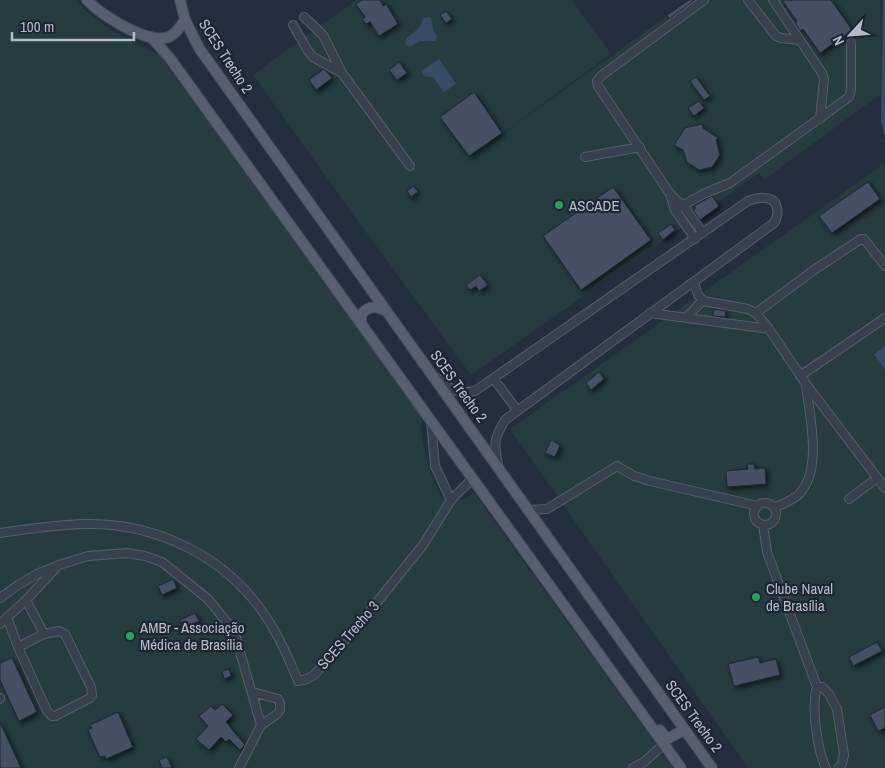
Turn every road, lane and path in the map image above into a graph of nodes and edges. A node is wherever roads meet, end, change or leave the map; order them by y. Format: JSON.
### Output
{"nodes":[{"id":1,"x":87,"y":0,"type":"edge"},
{"id":2,"x":180,"y":0,"type":"edge"},
{"id":3,"x":704,"y":0,"type":"edge"},
{"id":4,"x":748,"y":0,"type":"edge"},
{"id":5,"x":773,"y":0,"type":"edge"},
{"id":6,"x":304,"y":18,"type":"dead end"},
{"id":7,"x":185,"y":20,"type":"junction"},
{"id":8,"x":293,"y":25,"type":"dead end"},
{"id":9,"x":151,"y":37,"type":"junction"},
{"id":10,"x":800,"y":40,"type":"junction"},
{"id":11,"x":851,"y":43,"type":"dead end"},
{"id":12,"x":342,"y":73,"type":"junction"},
{"id":13,"x":820,"y":119,"type":"junction"},
{"id":14,"x":640,"y":147,"type":"junction"},
{"id":15,"x":585,"y":157,"type":"dead end"},
{"id":16,"x":410,"y":166,"type":"dead end"},
{"id":17,"x":670,"y":194,"type":"junction"},
{"id":18,"x":683,"y":206,"type":"junction"},
{"id":19,"x":675,"y":210,"type":"junction"},
{"id":20,"x":703,"y":233,"type":"junction"},
{"id":21,"x":695,"y":239,"type":"junction"},
{"id":22,"x":885,"y":266,"type":"edge"},
{"id":23,"x":694,"y":282,"type":"junction"},
{"id":24,"x":703,"y":300,"type":"junction"},
{"id":25,"x":734,"y":307,"type":"junction"},
{"id":26,"x":387,"y":312,"type":"junction"},
{"id":27,"x":650,"y":312,"type":"junction"},
{"id":28,"x":756,"y":313,"type":"junction"},
{"id":29,"x":687,"y":317,"type":"junction"},
{"id":30,"x":885,"y":318,"type":"edge"},
{"id":31,"x":361,"y":323,"type":"junction"},
{"id":32,"x":732,"y":323,"type":"junction"},
{"id":33,"x":769,"y":329,"type":"junction"},
{"id":34,"x":433,"y":376,"type":"junction"},
{"id":35,"x":800,"y":376,"type":"junction"},
{"id":36,"x":494,"y":379,"type":"junction"},
{"id":37,"x":806,"y":384,"type":"junction"},
{"id":38,"x":822,"y":405,"type":"junction"},
{"id":39,"x":517,"y":410,"type":"junction"},
{"id":40,"x":809,"y":410,"type":"junction"},
{"id":41,"x":431,"y":420,"type":"junction"},
{"id":42,"x":498,"y":466,"type":"junction"},
{"id":43,"x":472,"y":478,"type":"junction"},
{"id":44,"x":877,"y":478,"type":"junction"},
{"id":45,"x":885,"y":488,"type":"edge"},
{"id":46,"x":848,"y":499,"type":"dead end"},
{"id":47,"x":451,"y":500,"type":"junction"},
{"id":48,"x":758,"y":506,"type":"junction"},
{"id":49,"x":774,"y":508,"type":"junction"},
{"id":50,"x":547,"y":509,"type":"junction"},
{"id":51,"x":529,"y":510,"type":"junction"},
{"id":52,"x":539,"y":524,"type":"junction"},
{"id":53,"x":763,"y":524,"type":"junction"},
{"id":54,"x":0,"y":533,"type":"edge"},
{"id":55,"x":59,"y":565,"type":"junction"},
{"id":56,"x":0,"y":598,"type":"edge"},
{"id":57,"x":26,"y":600,"type":"junction"},
{"id":58,"x":7,"y":617,"type":"junction"},
{"id":59,"x":0,"y":624,"type":"edge"},
{"id":60,"x":44,"y":634,"type":"junction"},
{"id":61,"x":18,"y":647,"type":"junction"},
{"id":62,"x":818,"y":687,"type":"junction"},
{"id":63,"x":252,"y":692,"type":"junction"},
{"id":64,"x":629,"y":695,"type":"junction"},
{"id":65,"x":261,"y":725,"type":"junction"},
{"id":66,"x":684,"y":730,"type":"junction"},
{"id":67,"x":664,"y":744,"type":"junction"},
{"id":68,"x":239,"y":768,"type":"edge"},
{"id":69,"x":633,"y":768,"type":"edge"},
{"id":70,"x":681,"y":768,"type":"edge"},
{"id":71,"x":712,"y":768,"type":"edge"},
{"id":72,"x":826,"y":768,"type":"edge"},
{"id":73,"x":838,"y":768,"type":"edge"}],
"edges":[{"from":1,"to":9,"type":"main road"},
{"from":2,"to":7,"type":"main road","name":"SCES Trecho 2"},
{"from":3,"to":14,"type":"street"},
{"from":4,"to":10,"type":"street"},
{"from":5,"to":10,"type":"street"},
{"from":6,"to":12,"type":"street"},
{"from":7,"to":9,"type":"main road"},
{"from":7,"to":26,"type":"main road","name":"SCES Trecho 2"},
{"from":8,"to":12,"type":"street"},
{"from":9,"to":31,"type":"main road"},
{"from":10,"to":13,"type":"street"},
{"from":11,"to":13,"type":"street"},
{"from":12,"to":16,"type":"street"},
{"from":13,"to":18,"type":"street"},
{"from":14,"to":15,"type":"street"},
{"from":14,"to":17,"type":"street"},
{"from":17,"to":18,"type":"street"},
{"from":17,"to":19,"type":"street"},
{"from":18,"to":19,"type":"street"},
{"from":18,"to":20,"type":"street"},
{"from":19,"to":21,"type":"street"},
{"from":20,"to":21,"type":"street"},
{"from":20,"to":23,"type":"street"},
{"from":21,"to":36,"type":"street"},
{"from":22,"to":28,"type":"street"},
{"from":23,"to":24,"type":"street"},
{"from":23,"to":27,"type":"street"},
{"from":24,"to":25,"type":"street"},
{"from":24,"to":29,"type":"street"},
{"from":25,"to":28,"type":"street"},
{"from":25,"to":32,"type":"street"},
{"from":26,"to":31,"type":"main road"},
{"from":26,"to":34,"type":"main road","name":"SCES Trecho 2"},
{"from":27,"to":29,"type":"street"},
{"from":27,"to":39,"type":"street"},
{"from":28,"to":33,"type":"street"},
{"from":29,"to":32,"type":"street"},
{"from":30,"to":35,"type":"street"},
{"from":31,"to":41,"type":"main road"},
{"from":32,"to":33,"type":"street"},
{"from":33,"to":35,"type":"street"},
{"from":34,"to":36,"type":"street"},
{"from":34,"to":42,"type":"main road","name":"SCES Trecho 2"},
{"from":35,"to":37,"type":"street"},
{"from":36,"to":39,"type":"street"},
{"from":37,"to":38,"type":"street"},
{"from":37,"to":40,"type":"street"},
{"from":38,"to":40,"type":"street"},
{"from":38,"to":44,"type":"street"},
{"from":39,"to":42,"type":"street"},
{"from":40,"to":49,"type":"street"},
{"from":41,"to":43,"type":"main road"},
{"from":41,"to":47,"type":"street"},
{"from":42,"to":51,"type":"main road","name":"SCES Trecho 2"},
{"from":43,"to":47,"type":"street","name":"SCES Trecho 3"},
{"from":43,"to":64,"type":"main road"},
{"from":44,"to":45,"type":"street"},
{"from":44,"to":46,"type":"street"},
{"from":47,"to":54,"type":"street","name":"SCES Trecho 3"},
{"from":48,"to":49,"type":"street"},
{"from":48,"to":50,"type":"street"},
{"from":48,"to":53,"type":"street"},
{"from":49,"to":53,"type":"street"},
{"from":50,"to":51,"type":"street"},
{"from":50,"to":52,"type":"street"},
{"from":51,"to":52,"type":"main road","name":"SCES Trecho 2"},
{"from":52,"to":66,"type":"main road","name":"SCES Trecho 2"},
{"from":53,"to":62,"type":"street"},
{"from":55,"to":56,"type":"street"},
{"from":55,"to":57,"type":"street"},
{"from":55,"to":63,"type":"street"},
{"from":57,"to":58,"type":"street"},
{"from":57,"to":60,"type":"street"},
{"from":58,"to":59,"type":"street"},
{"from":58,"to":61,"type":"street"},
{"from":60,"to":61,"type":"street"},
{"from":60,"to":61,"type":"street"},
{"from":62,"to":72,"type":"street"},
{"from":62,"to":73,"type":"street"},
{"from":63,"to":65,"type":"street"},
{"from":63,"to":65,"type":"street"},
{"from":64,"to":66,"type":"main road"},
{"from":64,"to":67,"type":"main road"},
{"from":65,"to":68,"type":"street"},
{"from":66,"to":71,"type":"main road","name":"SCES Trecho 2"},
{"from":67,"to":69,"type":"street"},
{"from":67,"to":70,"type":"main road"}]}
